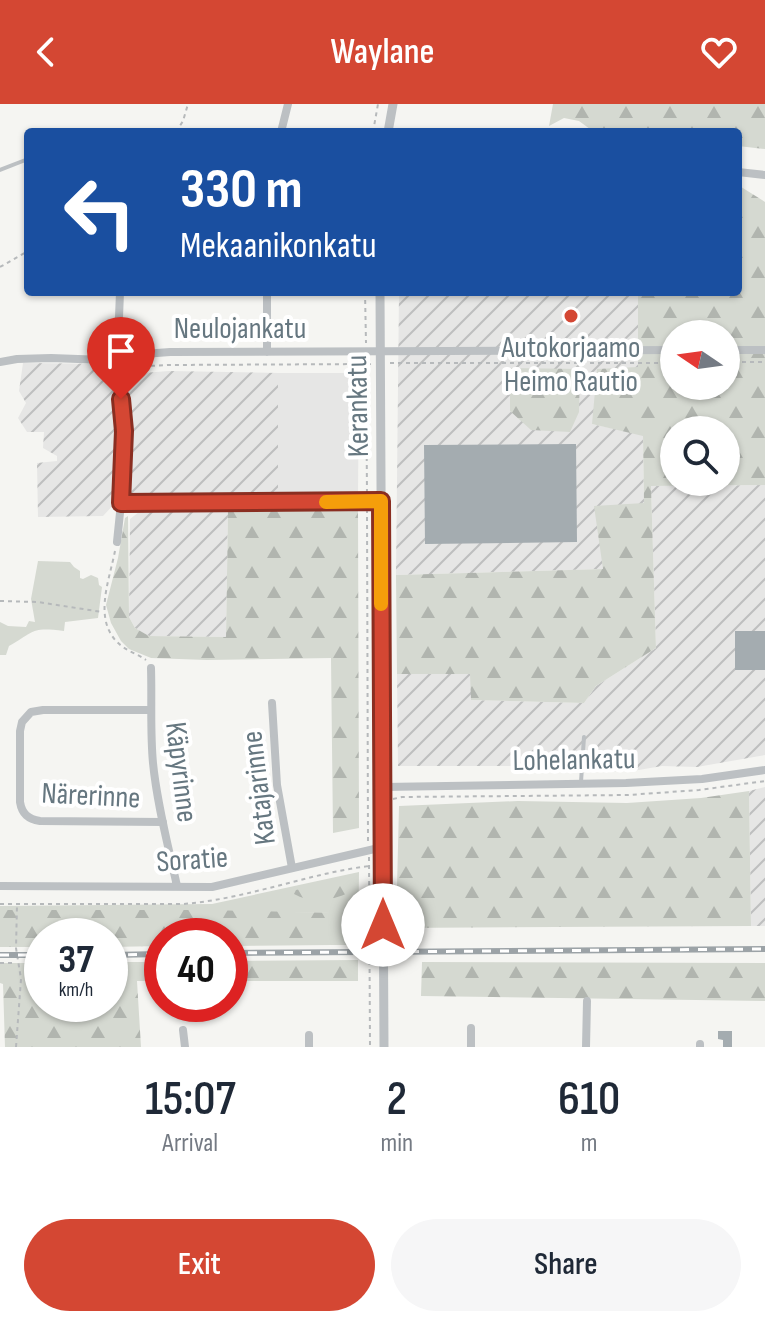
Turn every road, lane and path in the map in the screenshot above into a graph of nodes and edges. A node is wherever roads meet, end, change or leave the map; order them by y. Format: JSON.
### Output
{"nodes":[{"id":1,"x":188,"y":104,"type":"edge"},
{"id":2,"x":288,"y":104,"type":"edge"},
{"id":3,"x":378,"y":104,"type":"edge"},
{"id":4,"x":393,"y":104,"type":"edge"},
{"id":5,"x":179,"y":128,"type":"edge"},
{"id":6,"x":282,"y":128,"type":"edge"},
{"id":7,"x":374,"y":128,"type":"edge"},
{"id":8,"x":389,"y":128,"type":"edge"},
{"id":9,"x":24,"y":161,"type":"edge"},
{"id":10,"x":0,"y":170,"type":"edge"},
{"id":11,"x":742,"y":172,"type":"edge"},
{"id":12,"x":765,"y":175,"type":"edge"},
{"id":13,"x":24,"y":253,"type":"edge"},
{"id":14,"x":0,"y":267,"type":"edge"},
{"id":15,"x":120,"y":296,"type":"edge"},
{"id":16,"x":267,"y":296,"type":"edge"},
{"id":17,"x":365,"y":296,"type":"edge"},
{"id":18,"x":380,"y":296,"type":"edge"},
{"id":19,"x":660,"y":350,"type":"edge"},
{"id":20,"x":740,"y":350,"type":"edge"},
{"id":21,"x":765,"y":350,"type":"edge"},
{"id":22,"x":267,"y":352,"type":"junction"},
{"id":23,"x":366,"y":352,"type":"junction"},
{"id":24,"x":380,"y":352,"type":"junction"},
{"id":25,"x":117,"y":356,"type":"junction"},
{"id":26,"x":0,"y":362,"type":"edge"},
{"id":27,"x":740,"y":362,"type":"edge"},
{"id":28,"x":765,"y":362,"type":"edge"},
{"id":29,"x":380,"y":363,"type":"junction"},
{"id":30,"x":660,"y":363,"type":"edge"},
{"id":31,"x":365,"y":365,"type":"junction"},
{"id":32,"x":117,"y":368,"type":"junction"},
{"id":33,"x":381,"y":501,"type":"junction"},
{"id":34,"x":367,"y":502,"type":"junction"},
{"id":35,"x":121,"y":503,"type":"junction"},
{"id":36,"x":117,"y":542,"type":"joint"},
{"id":37,"x":0,"y":601,"type":"edge"},
{"id":38,"x":104,"y":613,"type":"junction"},
{"id":39,"x":151,"y":668,"type":"joint"},
{"id":40,"x":272,"y":703,"type":"dead end"},
{"id":41,"x":150,"y":710,"type":"junction"},
{"id":42,"x":28,"y":714,"type":"joint"},
{"id":43,"x":584,"y":737,"type":"dead end"},
{"id":44,"x":765,"y":770,"type":"edge"},
{"id":45,"x":765,"y":781,"type":"edge"},
{"id":46,"x":580,"y":784,"type":"junction"},
{"id":47,"x":383,"y":787,"type":"junction"},
{"id":48,"x":383,"y":802,"type":"junction"},
{"id":49,"x":163,"y":822,"type":"junction"},
{"id":50,"x":383,"y":847,"type":"junction"},
{"id":51,"x":368,"y":850,"type":"junction"},
{"id":52,"x":292,"y":868,"type":"junction"},
{"id":53,"x":0,"y":886,"type":"edge"},
{"id":54,"x":177,"y":886,"type":"junction"},
{"id":55,"x":17,"y":904,"type":"dead end"},
{"id":56,"x":0,"y":963,"type":"edge"},
{"id":57,"x":17,"y":963,"type":"junction"},
{"id":58,"x":587,"y":1001,"type":"dead end"},
{"id":59,"x":471,"y":1028,"type":"dead end"},
{"id":60,"x":183,"y":1030,"type":"dead end"},
{"id":61,"x":309,"y":1035,"type":"dead end"},
{"id":62,"x":16,"y":1047,"type":"edge"},
{"id":63,"x":185,"y":1047,"type":"edge"},
{"id":64,"x":309,"y":1047,"type":"edge"},
{"id":65,"x":370,"y":1047,"type":"edge"},
{"id":66,"x":384,"y":1047,"type":"edge"},
{"id":67,"x":471,"y":1047,"type":"edge"},
{"id":68,"x":586,"y":1047,"type":"edge"}],
"edges":[{"from":1,"to":5,"type":"path"},
{"from":2,"to":6,"type":"street"},
{"from":3,"to":7,"type":"path"},
{"from":4,"to":8,"type":"street"},
{"from":9,"to":10,"type":"lane"},
{"from":11,"to":12,"type":"street"},
{"from":13,"to":14,"type":"path"},
{"from":15,"to":25,"type":"street"},
{"from":16,"to":22,"type":"street"},
{"from":17,"to":23,"type":"path"},
{"from":18,"to":24,"type":"street","name":"Kerankatu"},
{"from":19,"to":24,"type":"street","name":"Neulojankatu"},
{"from":20,"to":21,"type":"street"},
{"from":22,"to":23,"type":"street","name":"Neulojankatu"},
{"from":22,"to":25,"type":"street","name":"Neulojankatu"},
{"from":23,"to":24,"type":"street","name":"Neulojankatu"},
{"from":23,"to":31,"type":"path"},
{"from":24,"to":29,"type":"street","name":"Kerankatu"},
{"from":25,"to":26,"type":"street","name":"Neulojankatu"},
{"from":25,"to":32,"type":"street"},
{"from":27,"to":28,"type":"path"},
{"from":29,"to":30,"type":"path"},
{"from":29,"to":31,"type":"path"},
{"from":29,"to":33,"type":"street","name":"Kerankatu"},
{"from":31,"to":32,"type":"path"},
{"from":31,"to":34,"type":"path"},
{"from":32,"to":35,"type":"street"},
{"from":33,"to":34,"type":"street"},
{"from":33,"to":47,"type":"street","name":"Kerankatu"},
{"from":34,"to":35,"type":"street"},
{"from":34,"to":51,"type":"path"},
{"from":35,"to":36,"type":"street"},
{"from":36,"to":38,"type":"path"},
{"from":37,"to":38,"type":"path"},
{"from":38,"to":39,"type":"path"},
{"from":39,"to":41,"type":"street","name":"Käpyrinne"},
{"from":40,"to":52,"type":"street","name":"Katajarinne"},
{"from":41,"to":42,"type":"street","name":"Käpyrinne"},
{"from":41,"to":49,"type":"street","name":"Käpyrinne"},
{"from":42,"to":49,"type":"street","name":"Närerinne"},
{"from":43,"to":46,"type":"lane"},
{"from":44,"to":46,"type":"street","name":"Lohelankatu"},
{"from":45,"to":48,"type":"path"},
{"from":46,"to":47,"type":"street","name":"Lohelankatu"},
{"from":47,"to":48,"type":"street","name":"Kerankatu"},
{"from":48,"to":50,"type":"street","name":"Kerankatu"},
{"from":49,"to":54,"type":"street","name":"Käpyrinne"},
{"from":50,"to":51,"type":"street","name":"Soratie"},
{"from":50,"to":66,"type":"street","name":"Kerankatu"},
{"from":51,"to":52,"type":"street","name":"Soratie"},
{"from":51,"to":65,"type":"path"},
{"from":52,"to":54,"type":"street","name":"Soratie"},
{"from":53,"to":54,"type":"street","name":"Soratie"},
{"from":55,"to":57,"type":"path"},
{"from":56,"to":57,"type":"path"},
{"from":57,"to":62,"type":"path"},
{"from":58,"to":68,"type":"street"},
{"from":59,"to":67,"type":"street"},
{"from":60,"to":63,"type":"street"},
{"from":61,"to":64,"type":"street"}]}
